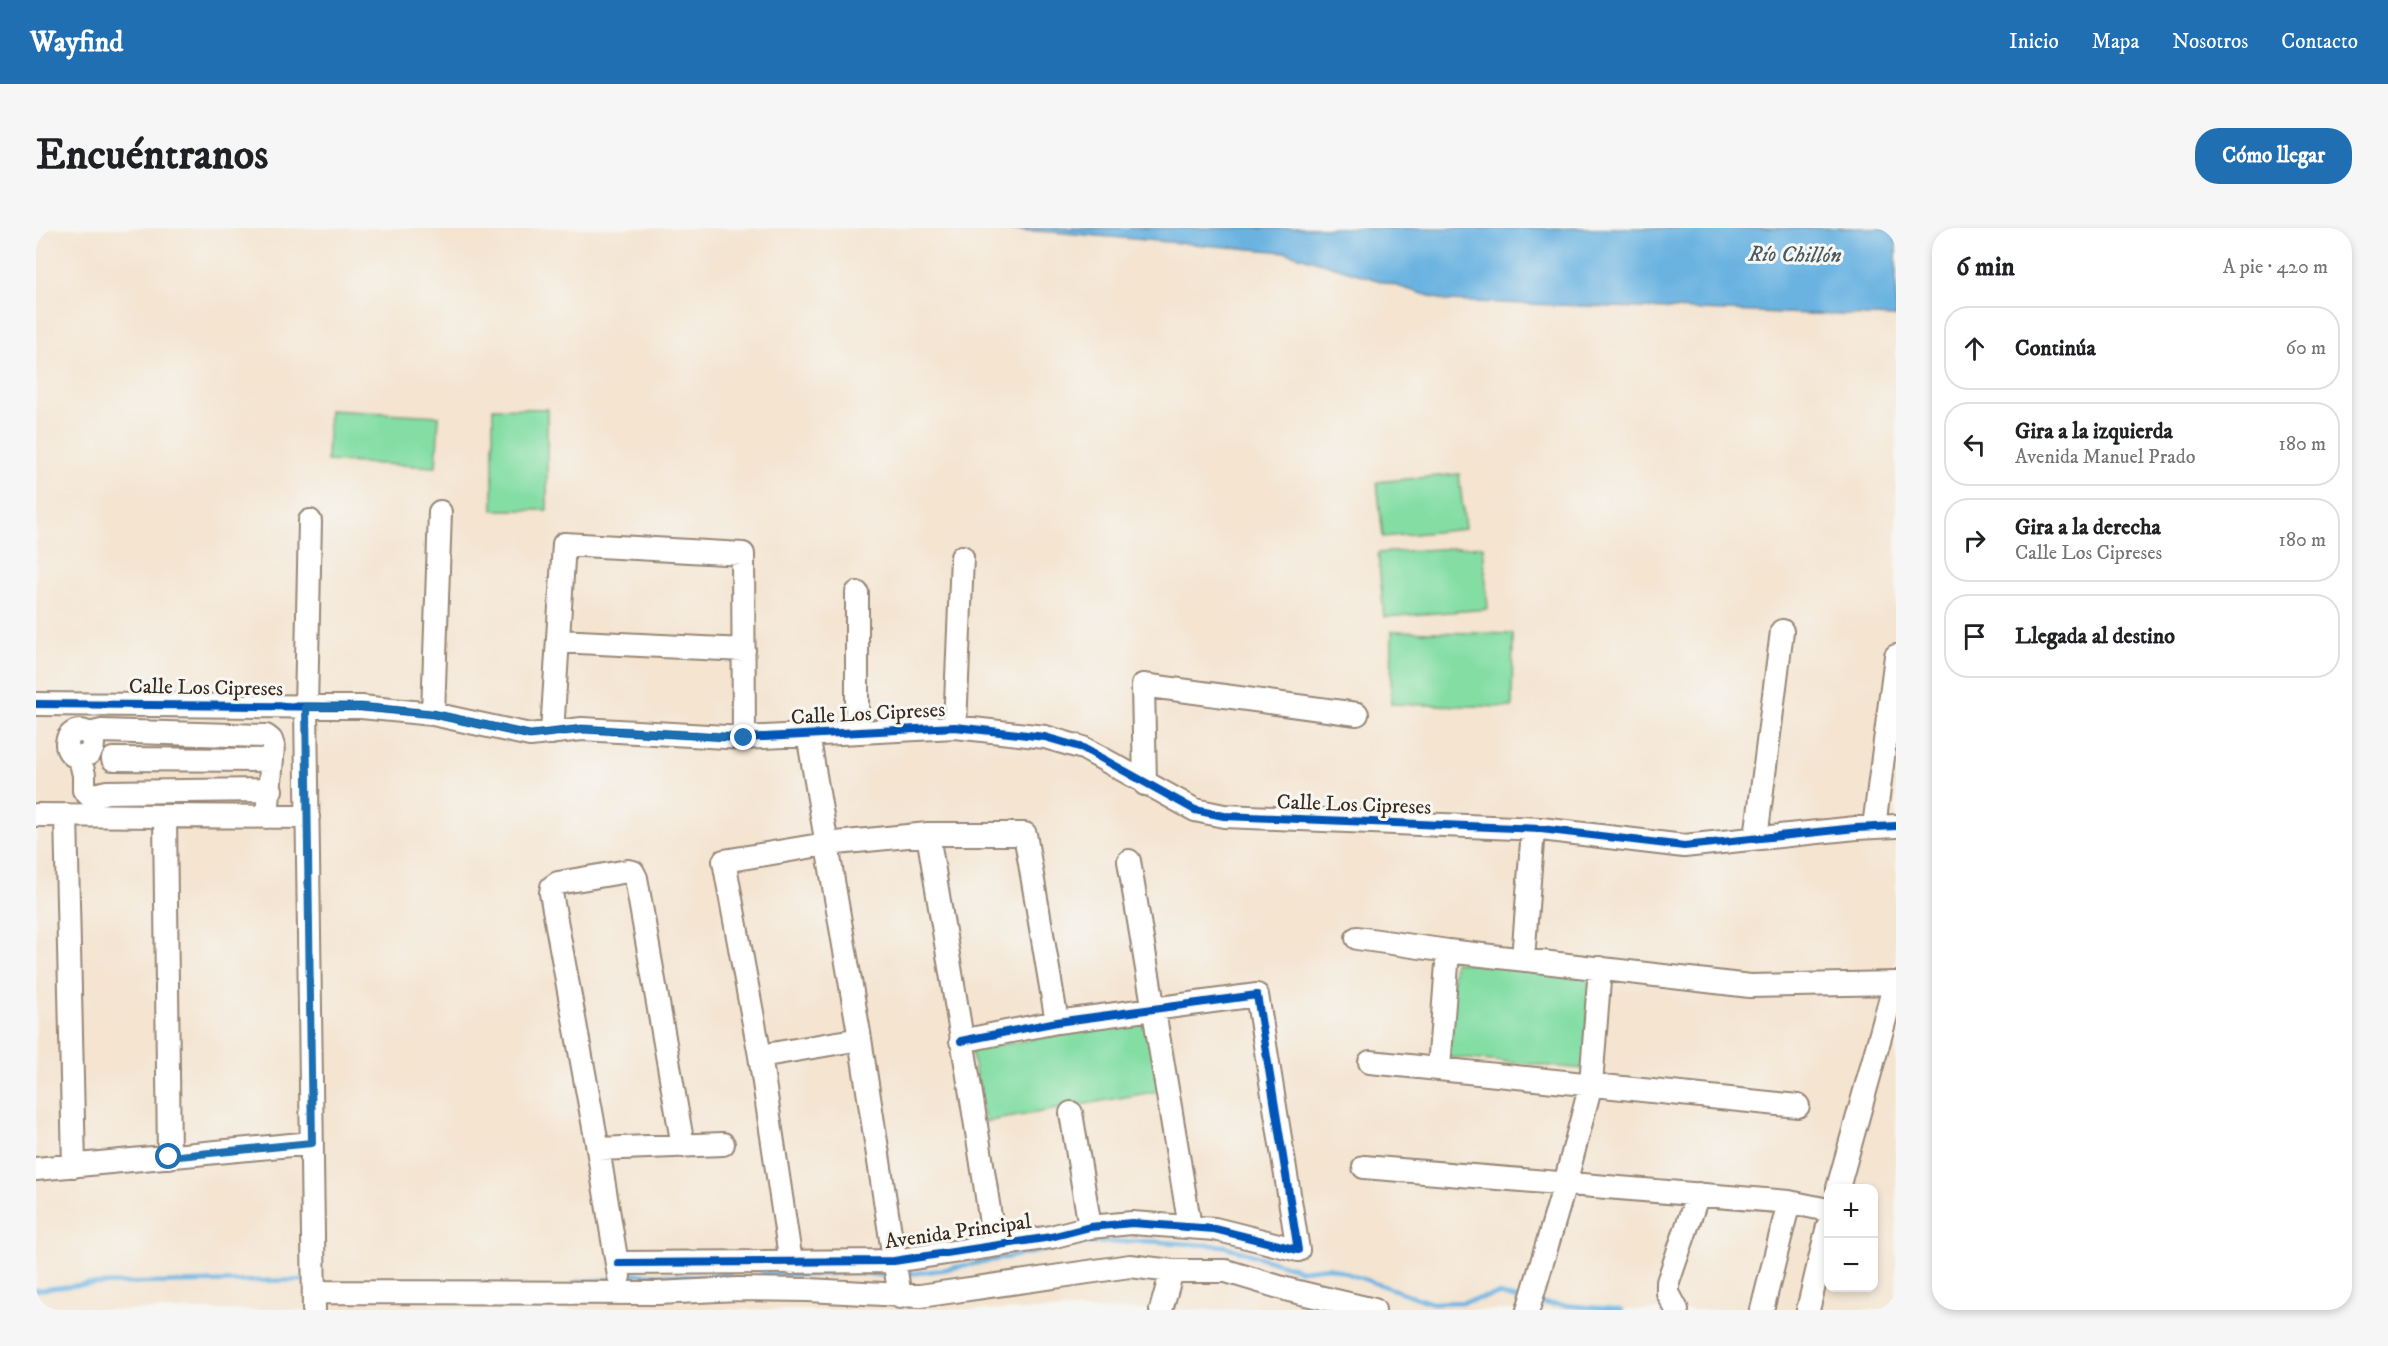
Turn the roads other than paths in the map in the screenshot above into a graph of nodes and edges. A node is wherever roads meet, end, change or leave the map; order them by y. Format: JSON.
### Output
{"nodes":[{"id":1,"x":440,"y":512,"type":"dead end"},
{"id":2,"x":310,"y":521,"type":"dead end"},
{"id":3,"x":962,"y":557,"type":"dead end"},
{"id":4,"x":857,"y":593,"type":"dead end"},
{"id":5,"x":1782,"y":631,"type":"dead end"},
{"id":6,"x":558,"y":641,"type":"junction"},
{"id":7,"x":744,"y":650,"type":"junction"},
{"id":8,"x":1896,"y":656,"type":"edge"},
{"id":9,"x":36,"y":704,"type":"edge"},
{"id":10,"x":306,"y":707,"type":"junction"},
{"id":11,"x":433,"y":714,"type":"junction"},
{"id":12,"x":1357,"y":714,"type":"dead end"},
{"id":13,"x":955,"y":727,"type":"junction"},
{"id":14,"x":857,"y":731,"type":"junction"},
{"id":15,"x":99,"y":732,"type":"junction"},
{"id":16,"x":552,"y":733,"type":"junction"},
{"id":17,"x":808,"y":735,"type":"junction"},
{"id":18,"x":744,"y":738,"type":"junction"},
{"id":19,"x":113,"y":759,"type":"junction"},
{"id":20,"x":272,"y":760,"type":"junction"},
{"id":21,"x":1145,"y":784,"type":"junction"},
{"id":22,"x":271,"y":790,"type":"junction"},
{"id":23,"x":113,"y":791,"type":"junction"},
{"id":24,"x":36,"y":815,"type":"edge"},
{"id":25,"x":66,"y":816,"type":"junction"},
{"id":26,"x":165,"y":816,"type":"junction"},
{"id":27,"x":267,"y":817,"type":"junction"},
{"id":28,"x":308,"y":818,"type":"junction"},
{"id":29,"x":1885,"y":827,"type":"edge"},
{"id":30,"x":1533,"y":829,"type":"junction"},
{"id":31,"x":928,"y":834,"type":"junction"},
{"id":32,"x":1756,"y":838,"type":"junction"},
{"id":33,"x":826,"y":844,"type":"junction"},
{"id":34,"x":1129,"y":861,"type":"dead end"},
{"id":35,"x":1357,"y":938,"type":"dead end"},
{"id":36,"x":1448,"y":951,"type":"junction"},
{"id":37,"x":1523,"y":959,"type":"junction"},
{"id":38,"x":1600,"y":968,"type":"junction"},
{"id":39,"x":1896,"y":983,"type":"edge"},
{"id":40,"x":1154,"y":1008,"type":"junction"},
{"id":41,"x":1057,"y":1022,"type":"junction"},
{"id":42,"x":860,"y":1039,"type":"junction"},
{"id":43,"x":961,"y":1041,"type":"junction"},
{"id":44,"x":760,"y":1056,"type":"junction"},
{"id":45,"x":1370,"y":1062,"type":"dead end"},
{"id":46,"x":1439,"y":1068,"type":"junction"},
{"id":47,"x":1591,"y":1084,"type":"junction"},
{"id":48,"x":1798,"y":1106,"type":"dead end"},
{"id":49,"x":1071,"y":1113,"type":"dead end"},
{"id":50,"x":312,"y":1143,"type":"junction"},
{"id":51,"x":723,"y":1144,"type":"dead end"},
{"id":52,"x":684,"y":1146,"type":"junction"},
{"id":53,"x":598,"y":1149,"type":"junction"},
{"id":54,"x":169,"y":1157,"type":"junction"},
{"id":55,"x":74,"y":1166,"type":"junction"},
{"id":56,"x":1364,"y":1167,"type":"dead end"},
{"id":57,"x":36,"y":1169,"type":"edge"},
{"id":58,"x":1565,"y":1184,"type":"junction"},
{"id":59,"x":1839,"y":1184,"type":"edge"},
{"id":60,"x":1698,"y":1194,"type":"junction"},
{"id":61,"x":1789,"y":1202,"type":"junction"},
{"id":62,"x":1824,"y":1209,"type":"edge"},
{"id":63,"x":1090,"y":1227,"type":"junction"},
{"id":64,"x":1190,"y":1227,"type":"junction"},
{"id":65,"x":1825,"y":1238,"type":"edge"},
{"id":66,"x":994,"y":1245,"type":"junction"},
{"id":67,"x":618,"y":1263,"type":"junction"},
{"id":68,"x":791,"y":1263,"type":"junction"},
{"id":69,"x":1172,"y":1271,"type":"junction"},
{"id":70,"x":896,"y":1278,"type":"junction"},
{"id":71,"x":621,"y":1292,"type":"junction"},
{"id":72,"x":314,"y":1301,"type":"edge"},
{"id":73,"x":659,"y":1301,"type":"edge"},
{"id":74,"x":1675,"y":1307,"type":"edge"},
{"id":75,"x":1161,"y":1310,"type":"edge"},
{"id":76,"x":1374,"y":1310,"type":"edge"},
{"id":77,"x":1528,"y":1310,"type":"edge"},
{"id":78,"x":1762,"y":1310,"type":"edge"},
{"id":79,"x":1808,"y":1310,"type":"edge"}],
"edges":[{"from":1,"to":11,"type":"street"},
{"from":2,"to":10,"type":"street"},
{"from":3,"to":13,"type":"street"},
{"from":4,"to":14,"type":"street"},
{"from":5,"to":32,"type":"street"},
{"from":6,"to":7,"type":"street"},
{"from":6,"to":7,"type":"street"},
{"from":6,"to":16,"type":"street"},
{"from":7,"to":18,"type":"street"},
{"from":8,"to":29,"type":"street"},
{"from":9,"to":10,"type":"street","name":"Calle Los Cipreses"},
{"from":10,"to":11,"type":"street","name":"Calle Los Cipreses"},
{"from":10,"to":28,"type":"street"},
{"from":11,"to":16,"type":"street","name":"Calle Los Cipreses"},
{"from":12,"to":21,"type":"street"},
{"from":13,"to":14,"type":"street","name":"Calle Los Cipreses"},
{"from":13,"to":21,"type":"street","name":"Calle Los Cipreses"},
{"from":14,"to":17,"type":"street","name":"Calle Los Cipreses"},
{"from":15,"to":19,"type":"street"},
{"from":15,"to":20,"type":"street"},
{"from":15,"to":23,"type":"street"},
{"from":16,"to":18,"type":"street","name":"Calle Los Cipreses"},
{"from":17,"to":18,"type":"street","name":"Calle Los Cipreses"},
{"from":17,"to":33,"type":"street"},
{"from":19,"to":20,"type":"street"},
{"from":19,"to":23,"type":"street"},
{"from":20,"to":22,"type":"street"},
{"from":21,"to":30,"type":"street","name":"Calle Los Cipreses"},
{"from":22,"to":23,"type":"street"},
{"from":22,"to":27,"type":"street"},
{"from":24,"to":25,"type":"street"},
{"from":25,"to":26,"type":"street"},
{"from":25,"to":55,"type":"street"},
{"from":26,"to":27,"type":"street"},
{"from":26,"to":54,"type":"street"},
{"from":27,"to":28,"type":"street"},
{"from":28,"to":50,"type":"street"},
{"from":29,"to":32,"type":"street","name":"Calle Los Cipreses"},
{"from":30,"to":32,"type":"street","name":"Calle Los Cipreses"},
{"from":30,"to":37,"type":"street"},
{"from":31,"to":33,"type":"street"},
{"from":31,"to":41,"type":"street"},
{"from":31,"to":43,"type":"street"},
{"from":33,"to":42,"type":"street"},
{"from":33,"to":44,"type":"street"},
{"from":34,"to":40,"type":"street"},
{"from":35,"to":36,"type":"street"},
{"from":36,"to":37,"type":"street"},
{"from":36,"to":46,"type":"street"},
{"from":37,"to":38,"type":"street"},
{"from":38,"to":39,"type":"street"},
{"from":38,"to":47,"type":"street"},
{"from":39,"to":59,"type":"street"},
{"from":40,"to":41,"type":"street"},
{"from":40,"to":64,"type":"street"},
{"from":40,"to":64,"type":"street","name":"Avenida Principal"},
{"from":41,"to":43,"type":"street"},
{"from":42,"to":44,"type":"street"},
{"from":42,"to":70,"type":"street"},
{"from":43,"to":66,"type":"street"},
{"from":44,"to":68,"type":"street"},
{"from":45,"to":46,"type":"street"},
{"from":46,"to":47,"type":"street"},
{"from":47,"to":48,"type":"street"},
{"from":47,"to":58,"type":"street"},
{"from":49,"to":63,"type":"street"},
{"from":50,"to":54,"type":"street"},
{"from":50,"to":72,"type":"street"},
{"from":51,"to":52,"type":"street"},
{"from":52,"to":53,"type":"street"},
{"from":52,"to":53,"type":"street"},
{"from":53,"to":67,"type":"street"},
{"from":54,"to":55,"type":"street"},
{"from":55,"to":57,"type":"street"},
{"from":56,"to":58,"type":"street"},
{"from":58,"to":60,"type":"street"},
{"from":58,"to":77,"type":"street"},
{"from":60,"to":61,"type":"street"},
{"from":60,"to":74,"type":"street"},
{"from":61,"to":62,"type":"street"},
{"from":61,"to":78,"type":"street"},
{"from":63,"to":64,"type":"street","name":"Avenida Principal"},
{"from":63,"to":66,"type":"street","name":"Avenida Principal"},
{"from":65,"to":79,"type":"street"},
{"from":66,"to":70,"type":"street","name":"Avenida Principal"},
{"from":67,"to":68,"type":"street","name":"Avenida Principal"},
{"from":67,"to":71,"type":"street"},
{"from":68,"to":70,"type":"street","name":"Avenida Principal"},
{"from":69,"to":70,"type":"street","name":"Avenida Principal"},
{"from":69,"to":75,"type":"street"},
{"from":69,"to":76,"type":"street","name":"Avenida Principal"},
{"from":70,"to":73,"type":"street","name":"Avenida Principal"},
{"from":71,"to":72,"type":"street","name":"Avenida Principal"},
{"from":71,"to":73,"type":"street","name":"Avenida Principal"}]}
